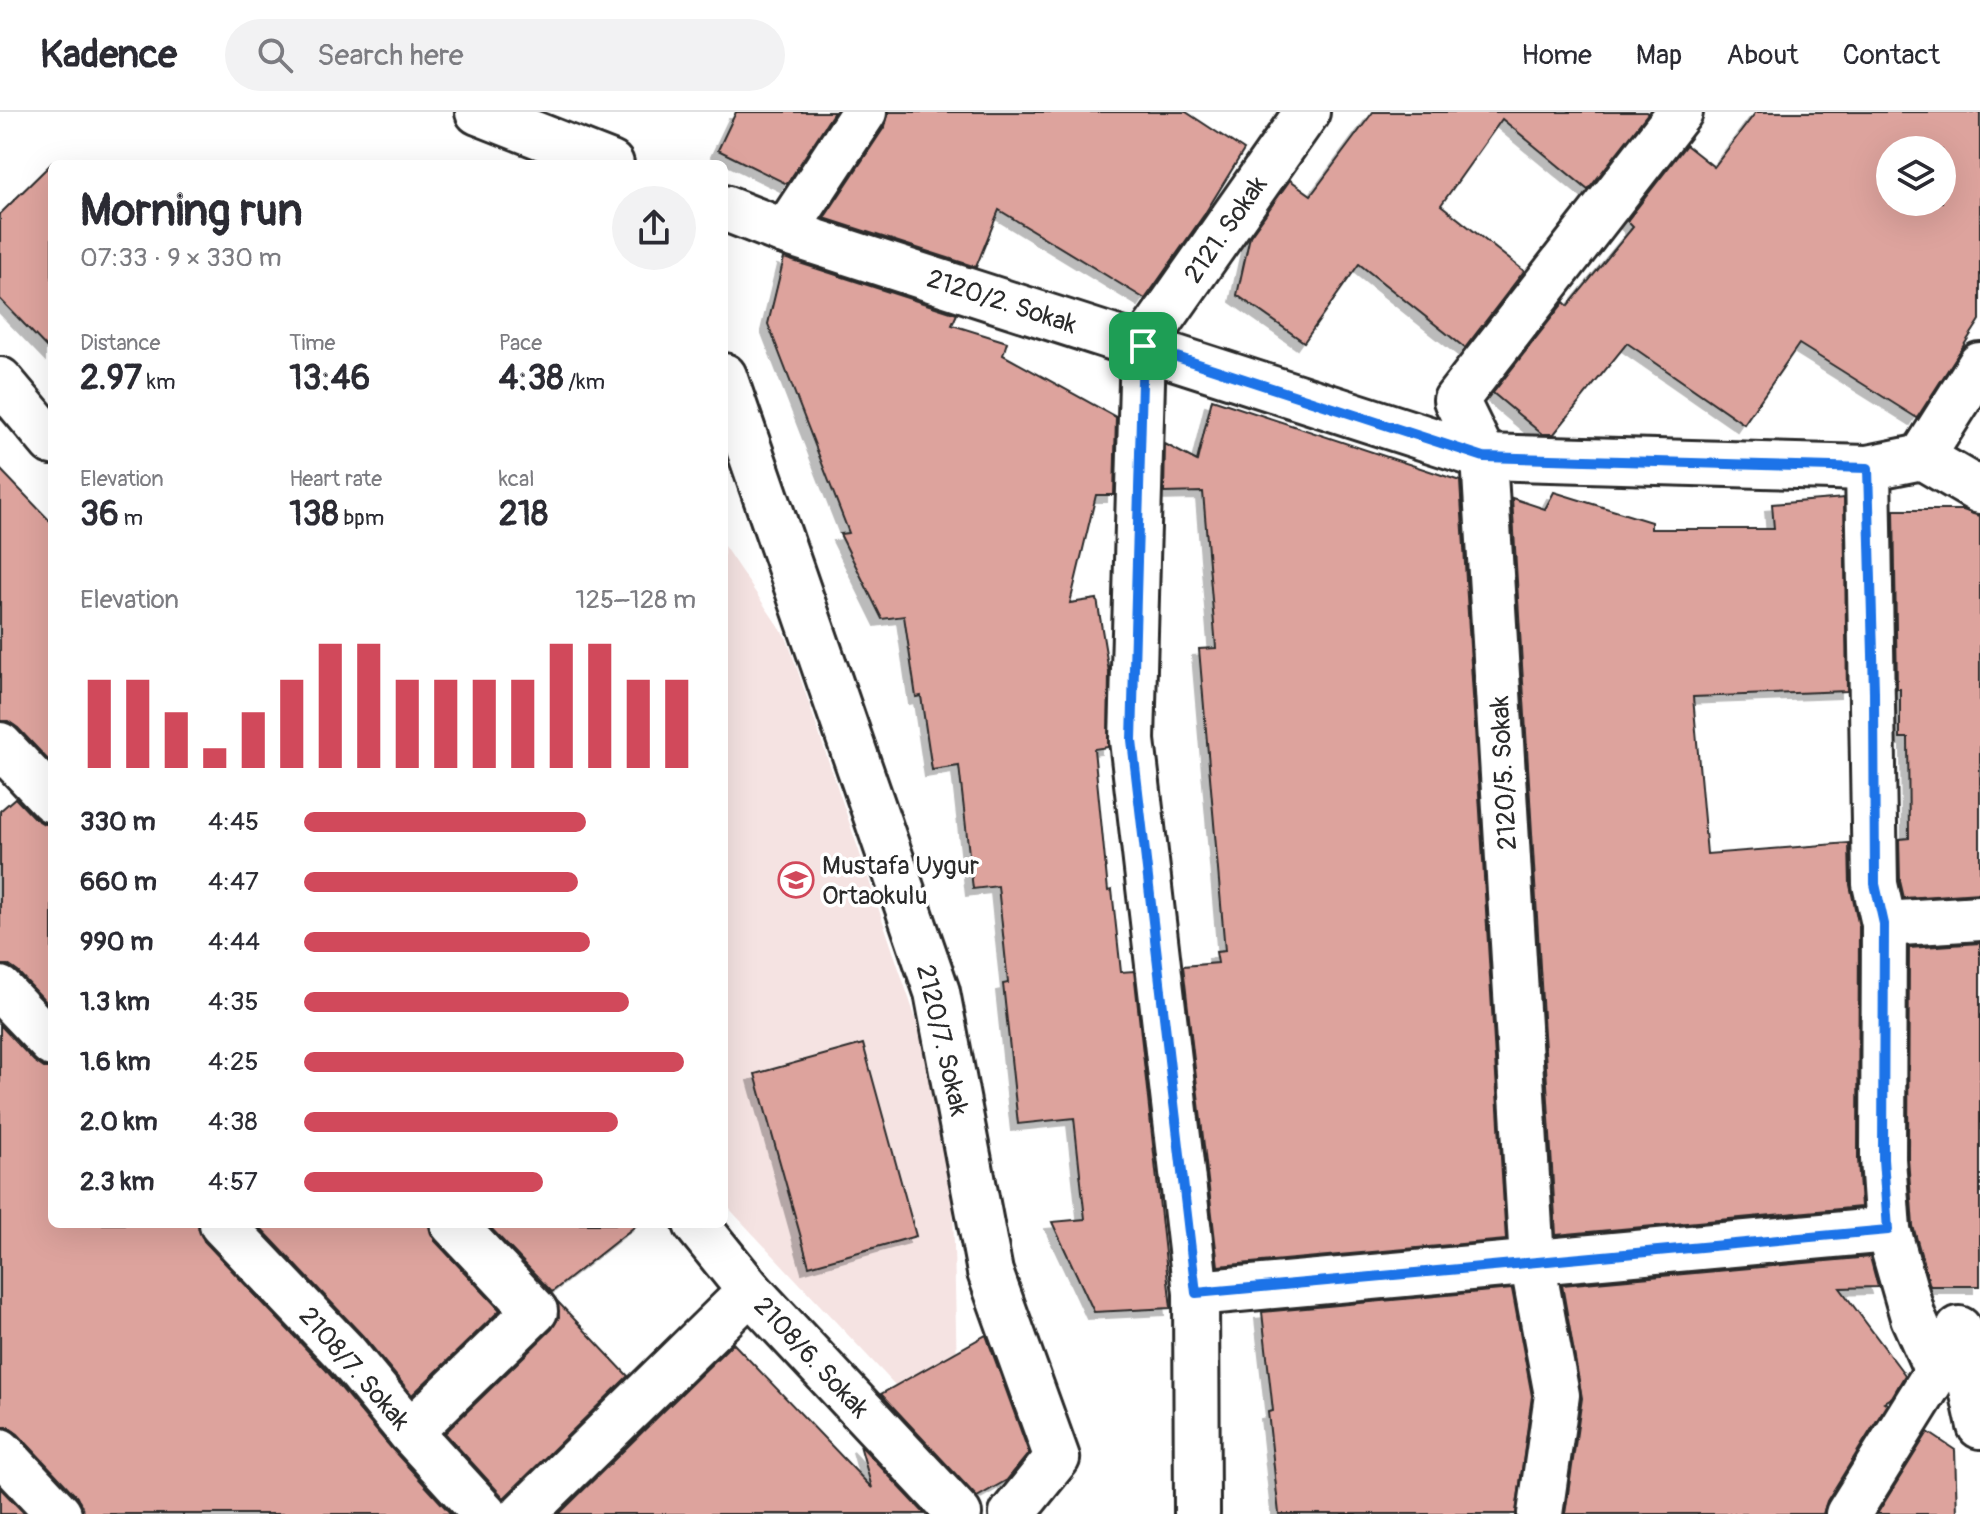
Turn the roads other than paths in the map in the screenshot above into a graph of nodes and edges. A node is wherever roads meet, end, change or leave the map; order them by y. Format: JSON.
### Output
{"nodes":[{"id":1,"x":478,"y":112,"type":"edge"},
{"id":2,"x":864,"y":112,"type":"edge"},
{"id":3,"x":1307,"y":112,"type":"edge"},
{"id":4,"x":1680,"y":112,"type":"edge"},
{"id":5,"x":601,"y":160,"type":"edge"},
{"id":6,"x":728,"y":210,"type":"edge"},
{"id":7,"x":785,"y":232,"type":"junction"},
{"id":8,"x":1143,"y":346,"type":"junction"},
{"id":9,"x":1980,"y":365,"type":"edge"},
{"id":10,"x":0,"y":380,"type":"edge"},
{"id":11,"x":728,"y":388,"type":"edge"},
{"id":12,"x":48,"y":437,"type":"edge"},
{"id":13,"x":1484,"y":457,"type":"junction"},
{"id":14,"x":1922,"y":457,"type":"junction"},
{"id":15,"x":1868,"y":468,"type":"junction"},
{"id":16,"x":1980,"y":491,"type":"edge"},
{"id":17,"x":0,"y":745,"type":"edge"},
{"id":18,"x":48,"y":796,"type":"edge"},
{"id":19,"x":1980,"y":918,"type":"edge"},
{"id":20,"x":1884,"y":924,"type":"junction"},
{"id":21,"x":0,"y":989,"type":"edge"},
{"id":22,"x":48,"y":1040,"type":"edge"},
{"id":23,"x":226,"y":1228,"type":"edge"},
{"id":24,"x":457,"y":1228,"type":"edge"},
{"id":25,"x":699,"y":1228,"type":"edge"},
{"id":26,"x":1888,"y":1230,"type":"junction"},
{"id":27,"x":1532,"y":1261,"type":"junction"},
{"id":28,"x":750,"y":1291,"type":"junction"},
{"id":29,"x":1196,"y":1293,"type":"junction"},
{"id":30,"x":1913,"y":1317,"type":"junction"},
{"id":31,"x":1970,"y":1326,"type":"edge"},
{"id":32,"x":1980,"y":1426,"type":"edge"},
{"id":33,"x":410,"y":1432,"type":"junction"},
{"id":34,"x":0,"y":1451,"type":"edge"},
{"id":35,"x":59,"y":1514,"type":"edge"},
{"id":36,"x":485,"y":1514,"type":"edge"},
{"id":37,"x":523,"y":1514,"type":"edge"},
{"id":38,"x":959,"y":1514,"type":"edge"},
{"id":39,"x":1012,"y":1514,"type":"edge"},
{"id":40,"x":1197,"y":1514,"type":"edge"},
{"id":41,"x":1540,"y":1514,"type":"edge"},
{"id":42,"x":1848,"y":1514,"type":"edge"}],
"edges":[{"from":1,"to":5,"type":"street"},
{"from":2,"to":7,"type":"street"},
{"from":3,"to":8,"type":"street","name":"2121. Sokak"},
{"from":4,"to":13,"type":"street","name":"2120/5. Sokak"},
{"from":6,"to":7,"type":"street","name":"2120/2. Sokak"},
{"from":7,"to":8,"type":"street","name":"2120/2. Sokak"},
{"from":8,"to":13,"type":"street","name":"2120/2. Sokak"},
{"from":8,"to":29,"type":"street"},
{"from":9,"to":14,"type":"street"},
{"from":10,"to":12,"type":"street"},
{"from":11,"to":39,"type":"street","name":"2120/7. Sokak"},
{"from":13,"to":15,"type":"street","name":"2120/2. Sokak"},
{"from":13,"to":27,"type":"street","name":"2120/5. Sokak"},
{"from":14,"to":15,"type":"street","name":"2120/2. Sokak"},
{"from":14,"to":16,"type":"street"},
{"from":15,"to":20,"type":"street"},
{"from":17,"to":18,"type":"street"},
{"from":19,"to":20,"type":"street"},
{"from":20,"to":26,"type":"street"},
{"from":21,"to":22,"type":"street"},
{"from":23,"to":33,"type":"street","name":"2108/7. Sokak"},
{"from":24,"to":33,"type":"street"},
{"from":25,"to":28,"type":"street"},
{"from":26,"to":27,"type":"street"},
{"from":26,"to":30,"type":"street"},
{"from":27,"to":29,"type":"street"},
{"from":27,"to":41,"type":"street","name":"2120/5. Sokak"},
{"from":28,"to":37,"type":"street","name":"2108/6. Sokak"},
{"from":28,"to":38,"type":"street","name":"2108/6. Sokak"},
{"from":29,"to":40,"type":"street"},
{"from":30,"to":31,"type":"street"},
{"from":30,"to":42,"type":"street"},
{"from":31,"to":32,"type":"street"},
{"from":33,"to":36,"type":"street","name":"2108/7. Sokak"},
{"from":34,"to":35,"type":"street"}]}
